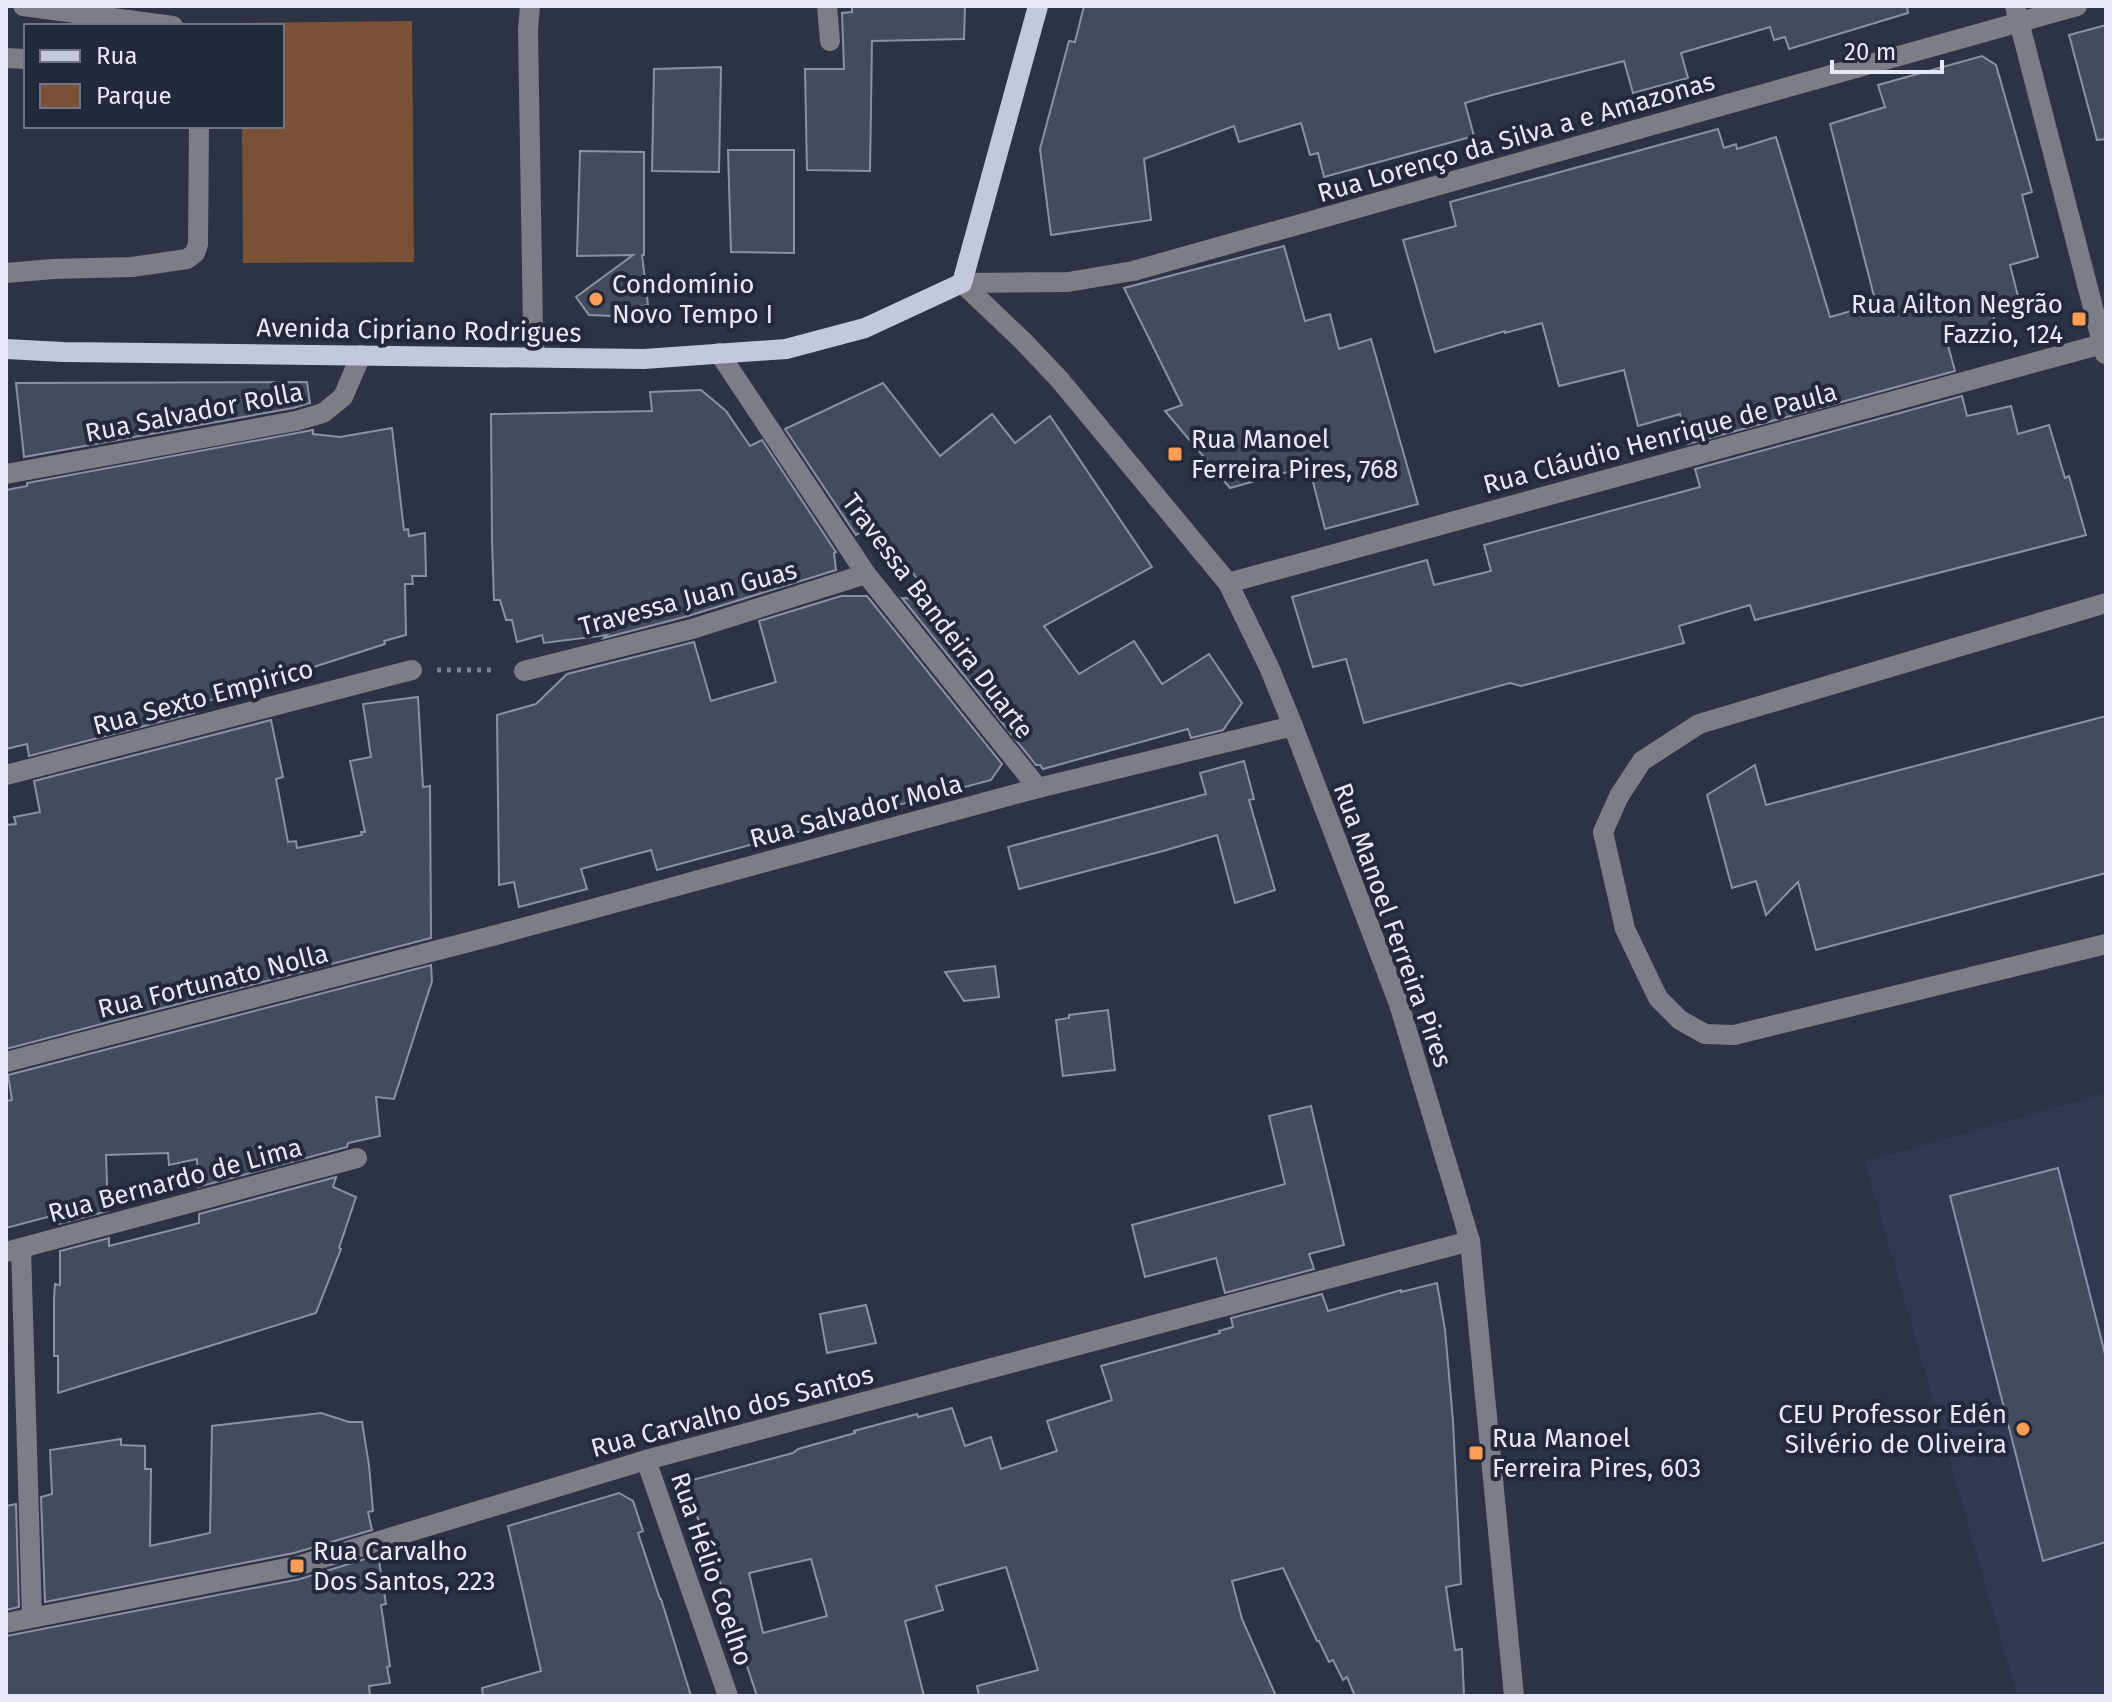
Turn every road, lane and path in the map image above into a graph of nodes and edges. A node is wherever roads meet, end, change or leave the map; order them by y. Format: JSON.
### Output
{"nodes":[{"id":1,"x":23,"y":6,"type":"edge"},
{"id":2,"x":530,"y":6,"type":"edge"},
{"id":3,"x":827,"y":6,"type":"edge"},
{"id":4,"x":1038,"y":6,"type":"edge"},
{"id":5,"x":2077,"y":6,"type":"edge"},
{"id":6,"x":2017,"y":14,"type":"edge"},
{"id":7,"x":158,"y":24,"type":"edge"},
{"id":8,"x":830,"y":41,"type":"dead end"},
{"id":9,"x":199,"y":128,"type":"edge"},
{"id":10,"x":6,"y":273,"type":"edge"},
{"id":11,"x":962,"y":283,"type":"junction"},
{"id":12,"x":2105,"y":348,"type":"edge"},
{"id":13,"x":6,"y":349,"type":"edge"},
{"id":14,"x":719,"y":353,"type":"junction"},
{"id":15,"x":361,"y":355,"type":"junction"},
{"id":16,"x":535,"y":356,"type":"junction"},
{"id":17,"x":6,"y":474,"type":"edge"},
{"id":18,"x":866,"y":574,"type":"junction"},
{"id":19,"x":1228,"y":583,"type":"junction"},
{"id":20,"x":2106,"y":603,"type":"edge"},
{"id":21,"x":412,"y":670,"type":"joint"},
{"id":22,"x":524,"y":671,"type":"joint"},
{"id":23,"x":1293,"y":726,"type":"junction"},
{"id":24,"x":6,"y":775,"type":"edge"},
{"id":25,"x":1038,"y":788,"type":"junction"},
{"id":26,"x":2106,"y":944,"type":"edge"},
{"id":27,"x":433,"y":951,"type":"joint"},
{"id":28,"x":6,"y":1062,"type":"edge"},
{"id":29,"x":357,"y":1158,"type":"dead end"},
{"id":30,"x":1470,"y":1241,"type":"junction"},
{"id":31,"x":14,"y":1250,"type":"edge"},
{"id":32,"x":646,"y":1460,"type":"junction"},
{"id":33,"x":32,"y":1617,"type":"junction"},
{"id":34,"x":6,"y":1623,"type":"edge"},
{"id":35,"x":1513,"y":1695,"type":"edge"},
{"id":36,"x":728,"y":1696,"type":"edge"}],
"edges":[{"from":1,"to":7,"type":"street"},
{"from":2,"to":16,"type":"street"},
{"from":3,"to":8,"type":"street"},
{"from":4,"to":11,"type":"main road"},
{"from":5,"to":6,"type":"street","name":"Rua Lorenço da Silva a e Amazonas"},
{"from":6,"to":11,"type":"street","name":"Rua Lorenço da Silva a e Amazonas"},
{"from":6,"to":12,"type":"street"},
{"from":9,"to":10,"type":"street"},
{"from":11,"to":14,"type":"main road","name":"Avenida Cipriano Rodrigues"},
{"from":11,"to":19,"type":"street","name":"Rua Manoel Ferreira Pires"},
{"from":12,"to":19,"type":"street","name":"Rua Cláudio Henrique de Paula"},
{"from":13,"to":15,"type":"main road","name":"Avenida Cipriano Rodrigues"},
{"from":14,"to":16,"type":"main road","name":"Avenida Cipriano Rodrigues"},
{"from":14,"to":18,"type":"street","name":"Travessa Bandeira Duarte"},
{"from":15,"to":16,"type":"main road","name":"Avenida Cipriano Rodrigues"},
{"from":15,"to":17,"type":"street","name":"Rua Salvador Rolla"},
{"from":18,"to":22,"type":"street","name":"Travessa Juan Guas"},
{"from":18,"to":25,"type":"street","name":"Travessa Bandeira Duarte"},
{"from":19,"to":23,"type":"street","name":"Rua Manoel Ferreira Pires"},
{"from":20,"to":26,"type":"street"},
{"from":21,"to":22,"type":"path"},
{"from":21,"to":24,"type":"street","name":"Rua Sexto Empirico"},
{"from":23,"to":25,"type":"street","name":"Rua Salvador Mola"},
{"from":23,"to":30,"type":"street","name":"Rua Manoel Ferreira Pires"},
{"from":25,"to":27,"type":"street","name":"Rua Salvador Mola"},
{"from":27,"to":28,"type":"street","name":"Rua Fortunato Nolla"},
{"from":29,"to":31,"type":"street","name":"Rua Bernardo de Lima"},
{"from":30,"to":32,"type":"street","name":"Rua Carvalho dos Santos"},
{"from":30,"to":35,"type":"street","name":"Rua Manoel Ferreira Pires"},
{"from":31,"to":33,"type":"street"},
{"from":32,"to":33,"type":"street","name":"Rua Carvalho dos Santos"},
{"from":32,"to":36,"type":"street","name":"Rua Hélio Coelho"},
{"from":33,"to":34,"type":"street","name":"Rua Carvalho dos Santos"}]}
